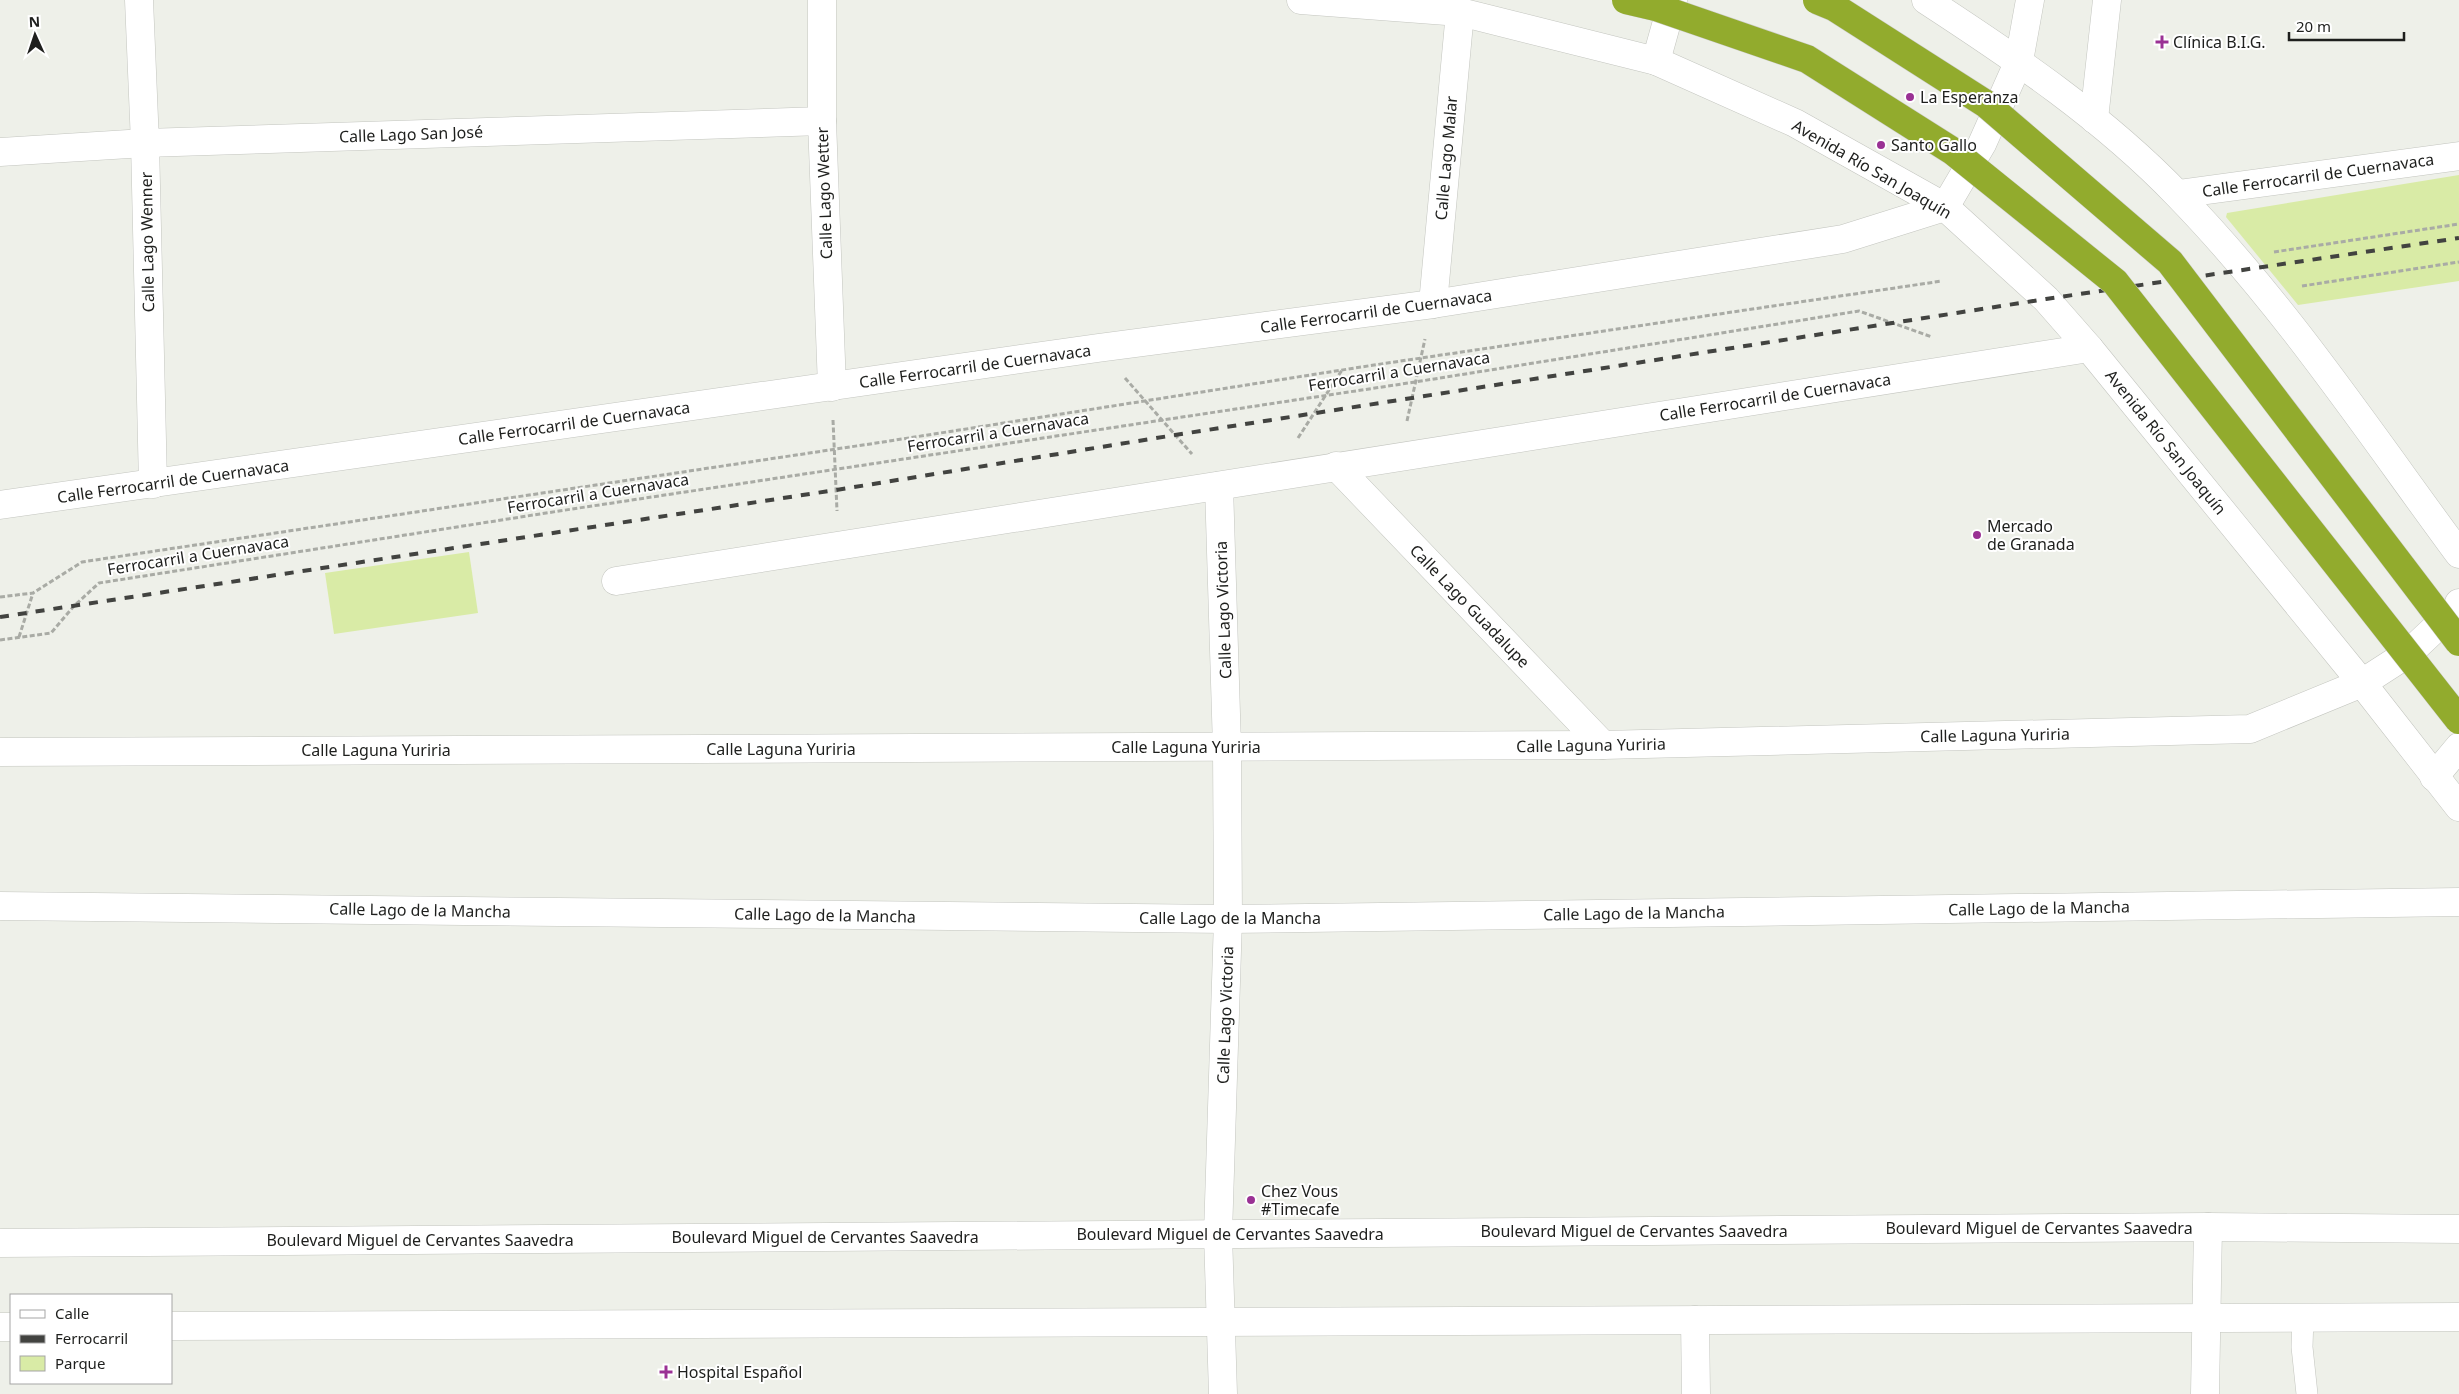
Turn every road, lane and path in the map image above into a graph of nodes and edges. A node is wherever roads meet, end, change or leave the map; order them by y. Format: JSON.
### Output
{"nodes":[{"id":1,"x":139,"y":0,"type":"edge"},
{"id":2,"x":822,"y":0,"type":"edge"},
{"id":3,"x":1301,"y":0,"type":"edge"},
{"id":4,"x":1626,"y":0,"type":"edge"},
{"id":5,"x":1673,"y":0,"type":"edge"},
{"id":6,"x":1816,"y":0,"type":"edge"},
{"id":7,"x":1926,"y":0,"type":"edge"},
{"id":8,"x":2030,"y":0,"type":"edge"},
{"id":9,"x":2107,"y":0,"type":"edge"},
{"id":10,"x":1460,"y":12,"type":"junction"},
{"id":11,"x":2019,"y":61,"type":"junction"},
{"id":12,"x":1656,"y":62,"type":"junction"},
{"id":13,"x":2094,"y":119,"type":"junction"},
{"id":14,"x":822,"y":121,"type":"junction"},
{"id":15,"x":145,"y":143,"type":"junction"},
{"id":16,"x":0,"y":152,"type":"edge"},
{"id":17,"x":2459,"y":156,"type":"edge"},
{"id":18,"x":2178,"y":194,"type":"junction"},
{"id":19,"x":1945,"y":207,"type":"junction"},
{"id":20,"x":2459,"y":224,"type":"edge"},
{"id":21,"x":2268,"y":253,"type":"dead end"},
{"id":22,"x":2459,"y":262,"type":"edge"},
{"id":23,"x":1942,"y":281,"type":"dead end"},
{"id":24,"x":2293,"y":288,"type":"dead end"},
{"id":25,"x":1433,"y":304,"type":"junction"},
{"id":26,"x":1940,"y":340,"type":"dead end"},
{"id":27,"x":1098,"y":348,"type":"junction"},
{"id":28,"x":2088,"y":348,"type":"junction"},
{"id":29,"x":1421,"y":358,"type":"junction"},
{"id":30,"x":1343,"y":369,"type":"junction"},
{"id":31,"x":1415,"y":382,"type":"junction"},
{"id":32,"x":832,"y":387,"type":"junction"},
{"id":33,"x":1326,"y":395,"type":"junction"},
{"id":34,"x":1145,"y":400,"type":"junction"},
{"id":35,"x":1162,"y":420,"type":"junction"},
{"id":36,"x":834,"y":449,"type":"junction"},
{"id":37,"x":1401,"y":456,"type":"junction"},
{"id":38,"x":1336,"y":466,"type":"junction"},
{"id":39,"x":835,"y":469,"type":"junction"},
{"id":40,"x":1274,"y":476,"type":"junction"},
{"id":41,"x":153,"y":484,"type":"junction"},
{"id":42,"x":1219,"y":486,"type":"junction"},
{"id":43,"x":0,"y":505,"type":"edge"},
{"id":44,"x":838,"y":544,"type":"junction"},
{"id":45,"x":2459,"y":554,"type":"edge"},
{"id":46,"x":616,"y":581,"type":"dead end"},
{"id":47,"x":33,"y":593,"type":"junction"},
{"id":48,"x":0,"y":597,"type":"edge"},
{"id":49,"x":2459,"y":603,"type":"edge"},
{"id":50,"x":19,"y":637,"type":"junction"},
{"id":51,"x":0,"y":640,"type":"edge"},
{"id":52,"x":2459,"y":642,"type":"edge"},
{"id":53,"x":2362,"y":683,"type":"junction"},
{"id":54,"x":2459,"y":720,"type":"edge"},
{"id":55,"x":1603,"y":745,"type":"junction"},
{"id":56,"x":2459,"y":746,"type":"edge"},
{"id":57,"x":1227,"y":747,"type":"junction"},
{"id":58,"x":0,"y":752,"type":"edge"},
{"id":59,"x":2434,"y":777,"type":"junction"},
{"id":60,"x":2459,"y":807,"type":"edge"},
{"id":61,"x":2459,"y":902,"type":"edge"},
{"id":62,"x":0,"y":906,"type":"edge"},
{"id":63,"x":1228,"y":919,"type":"junction"},
{"id":64,"x":2208,"y":1227,"type":"junction"},
{"id":65,"x":2459,"y":1229,"type":"edge"},
{"id":66,"x":1218,"y":1234,"type":"junction"},
{"id":67,"x":0,"y":1243,"type":"edge"},
{"id":68,"x":2206,"y":1317,"type":"junction"},
{"id":69,"x":2303,"y":1317,"type":"junction"},
{"id":70,"x":2459,"y":1317,"type":"edge"},
{"id":71,"x":1695,"y":1320,"type":"junction"},
{"id":72,"x":1221,"y":1321,"type":"junction"},
{"id":73,"x":172,"y":1326,"type":"edge"},
{"id":74,"x":1223,"y":1394,"type":"edge"},
{"id":75,"x":1696,"y":1394,"type":"edge"},
{"id":76,"x":2206,"y":1394,"type":"edge"},
{"id":77,"x":2307,"y":1394,"type":"edge"}],
"edges":[{"from":1,"to":15,"type":"street","name":"Calle Lago Wenner"},
{"from":2,"to":14,"type":"street","name":"Calle Lago Wetter"},
{"from":3,"to":10,"type":"street","name":"Avenida Río San Joaquín"},
{"from":4,"to":54,"type":"highway","bridge":true},
{"from":5,"to":12,"type":"street"},
{"from":6,"to":52,"type":"highway","bridge":true},
{"from":7,"to":11,"type":"street"},
{"from":8,"to":11,"type":"street"},
{"from":9,"to":13,"type":"street"},
{"from":10,"to":12,"type":"street","name":"Avenida Río San Joaquín"},
{"from":10,"to":25,"type":"street","name":"Calle Lago Malar"},
{"from":11,"to":13,"type":"street"},
{"from":11,"to":19,"type":"street"},
{"from":12,"to":19,"type":"street","name":"Avenida Río San Joaquín"},
{"from":13,"to":18,"type":"street"},
{"from":14,"to":15,"type":"street","name":"Calle Lago San José"},
{"from":14,"to":32,"type":"street","name":"Calle Lago Wetter"},
{"from":15,"to":16,"type":"street","name":"Calle Lago San José"},
{"from":15,"to":41,"type":"street","name":"Calle Lago Wenner"},
{"from":17,"to":18,"type":"street","name":"Calle Ferrocarril de Cuernavaca"},
{"from":18,"to":45,"type":"street"},
{"from":19,"to":25,"type":"street","name":"Calle Ferrocarril de Cuernavaca"},
{"from":19,"to":28,"type":"street","name":"Avenida Río San Joaquín"},
{"from":20,"to":21,"type":"path"},
{"from":22,"to":24,"type":"path"},
{"from":23,"to":29,"type":"path"},
{"from":25,"to":27,"type":"street","name":"Calle Ferrocarril de Cuernavaca"},
{"from":25,"to":29,"type":"path"},
{"from":26,"to":31,"type":"path","name":"Ferrocarril a Cuernavaca"},
{"from":27,"to":32,"type":"street","name":"Calle Ferrocarril de Cuernavaca"},
{"from":27,"to":34,"type":"path"},
{"from":28,"to":37,"type":"street","name":"Calle Ferrocarril de Cuernavaca"},
{"from":28,"to":53,"type":"street","name":"Avenida Río San Joaquín"},
{"from":29,"to":30,"type":"path"},
{"from":29,"to":31,"type":"path"},
{"from":30,"to":33,"type":"path"},
{"from":30,"to":34,"type":"path"},
{"from":31,"to":33,"type":"path","name":"Ferrocarril a Cuernavaca"},
{"from":31,"to":37,"type":"path"},
{"from":32,"to":36,"type":"path"},
{"from":32,"to":41,"type":"street","name":"Calle Ferrocarril de Cuernavaca"},
{"from":33,"to":35,"type":"path","name":"Ferrocarril a Cuernavaca"},
{"from":33,"to":40,"type":"path"},
{"from":34,"to":35,"type":"path"},
{"from":34,"to":36,"type":"path"},
{"from":35,"to":39,"type":"path","name":"Ferrocarril a Cuernavaca"},
{"from":35,"to":42,"type":"path"},
{"from":36,"to":39,"type":"path"},
{"from":36,"to":47,"type":"path"},
{"from":37,"to":38,"type":"street","name":"Calle Ferrocarril de Cuernavaca"},
{"from":38,"to":40,"type":"street","name":"Calle Ferrocarril de Cuernavaca"},
{"from":38,"to":55,"type":"street","name":"Calle Lago Guadalupe"},
{"from":39,"to":44,"type":"path"},
{"from":39,"to":50,"type":"path","name":"Ferrocarril a Cuernavaca"},
{"from":40,"to":42,"type":"street","name":"Calle Ferrocarril de Cuernavaca"},
{"from":41,"to":43,"type":"street","name":"Calle Ferrocarril de Cuernavaca"},
{"from":42,"to":44,"type":"street","name":"Calle Ferrocarril de Cuernavaca"},
{"from":42,"to":57,"type":"street","name":"Calle Lago Victoria"},
{"from":44,"to":46,"type":"street","name":"Calle Ferrocarril de Cuernavaca"},
{"from":47,"to":48,"type":"path"},
{"from":47,"to":50,"type":"path"},
{"from":49,"to":53,"type":"street","name":"Calle Laguna Yuriria"},
{"from":50,"to":51,"type":"path","name":"Ferrocarril a Cuernavaca"},
{"from":53,"to":55,"type":"street","name":"Calle Laguna Yuriria"},
{"from":53,"to":59,"type":"street","name":"Avenida Río San Joaquín"},
{"from":55,"to":57,"type":"street","name":"Calle Laguna Yuriria"},
{"from":56,"to":59,"type":"street"},
{"from":57,"to":58,"type":"street","name":"Calle Laguna Yuriria"},
{"from":57,"to":63,"type":"street","name":"Calle Lago Victoria"},
{"from":59,"to":60,"type":"street","name":"Avenida Río San Joaquín"},
{"from":61,"to":63,"type":"street","name":"Calle Lago de la Mancha"},
{"from":62,"to":63,"type":"street","name":"Calle Lago de la Mancha"},
{"from":63,"to":66,"type":"street","name":"Calle Lago Victoria"},
{"from":64,"to":65,"type":"street","name":"Boulevard Miguel de Cervantes Saavedra"},
{"from":64,"to":66,"type":"street","name":"Boulevard Miguel de Cervantes Saavedra"},
{"from":64,"to":68,"type":"street"},
{"from":66,"to":67,"type":"street","name":"Boulevard Miguel de Cervantes Saavedra"},
{"from":66,"to":72,"type":"street","name":"Calle Lago Victoria"},
{"from":68,"to":69,"type":"street"},
{"from":68,"to":71,"type":"street"},
{"from":68,"to":76,"type":"street"},
{"from":69,"to":70,"type":"street"},
{"from":69,"to":77,"type":"lane"},
{"from":71,"to":72,"type":"street"},
{"from":71,"to":75,"type":"street"},
{"from":72,"to":73,"type":"street"},
{"from":72,"to":74,"type":"street","name":"Calle Lago Victoria"}]}
